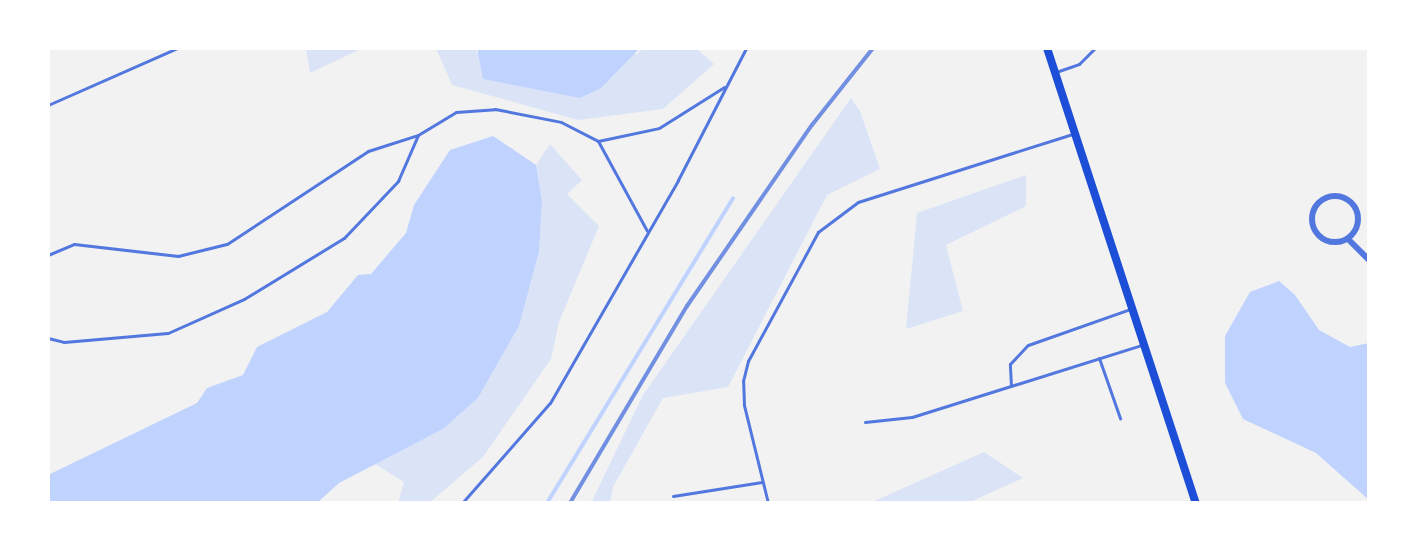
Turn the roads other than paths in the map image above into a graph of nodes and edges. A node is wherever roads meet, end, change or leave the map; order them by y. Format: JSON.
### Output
{"nodes":[{"id":1,"x":177,"y":48,"type":"edge"},
{"id":2,"x":746,"y":48,"type":"edge"},
{"id":3,"x":1047,"y":48,"type":"edge"},
{"id":4,"x":1095,"y":48,"type":"edge"},
{"id":5,"x":1055,"y":73,"type":"junction"},
{"id":6,"x":727,"y":86,"type":"junction"},
{"id":7,"x":48,"y":105,"type":"edge"},
{"id":8,"x":1075,"y":134,"type":"junction"},
{"id":9,"x":418,"y":135,"type":"junction"},
{"id":10,"x":598,"y":141,"type":"junction"},
{"id":11,"x":648,"y":231,"type":"junction"},
{"id":12,"x":1348,"y":239,"type":"junction"},
{"id":13,"x":48,"y":255,"type":"edge"},
{"id":14,"x":1369,"y":260,"type":"edge"},
{"id":15,"x":1132,"y":308,"type":"junction"},
{"id":16,"x":48,"y":338,"type":"edge"},
{"id":17,"x":1144,"y":344,"type":"junction"},
{"id":18,"x":1099,"y":358,"type":"junction"},
{"id":19,"x":1011,"y":386,"type":"junction"},
{"id":20,"x":1120,"y":418,"type":"dead end"},
{"id":21,"x":865,"y":422,"type":"dead end"},
{"id":22,"x":762,"y":482,"type":"junction"},
{"id":23,"x":673,"y":496,"type":"dead end"},
{"id":24,"x":462,"y":503,"type":"edge"},
{"id":25,"x":768,"y":503,"type":"edge"},
{"id":26,"x":1196,"y":503,"type":"edge"}],
"edges":[{"from":1,"to":7,"type":"lane"},
{"from":2,"to":6,"type":"lane"},
{"from":3,"to":5,"type":"main road"},
{"from":4,"to":5,"type":"lane"},
{"from":5,"to":8,"type":"main road"},
{"from":6,"to":10,"type":"lane"},
{"from":6,"to":11,"type":"lane"},
{"from":8,"to":15,"type":"main road"},
{"from":8,"to":22,"type":"lane"},
{"from":9,"to":10,"type":"lane"},
{"from":9,"to":13,"type":"lane"},
{"from":9,"to":16,"type":"lane"},
{"from":10,"to":11,"type":"lane"},
{"from":11,"to":24,"type":"lane"},
{"from":12,"to":12,"type":"street"},
{"from":12,"to":14,"type":"street"},
{"from":15,"to":17,"type":"main road"},
{"from":15,"to":19,"type":"lane"},
{"from":17,"to":18,"type":"lane"},
{"from":17,"to":26,"type":"main road"},
{"from":18,"to":19,"type":"lane"},
{"from":18,"to":20,"type":"lane"},
{"from":19,"to":21,"type":"lane"},
{"from":22,"to":23,"type":"lane"},
{"from":22,"to":25,"type":"lane"}]}
